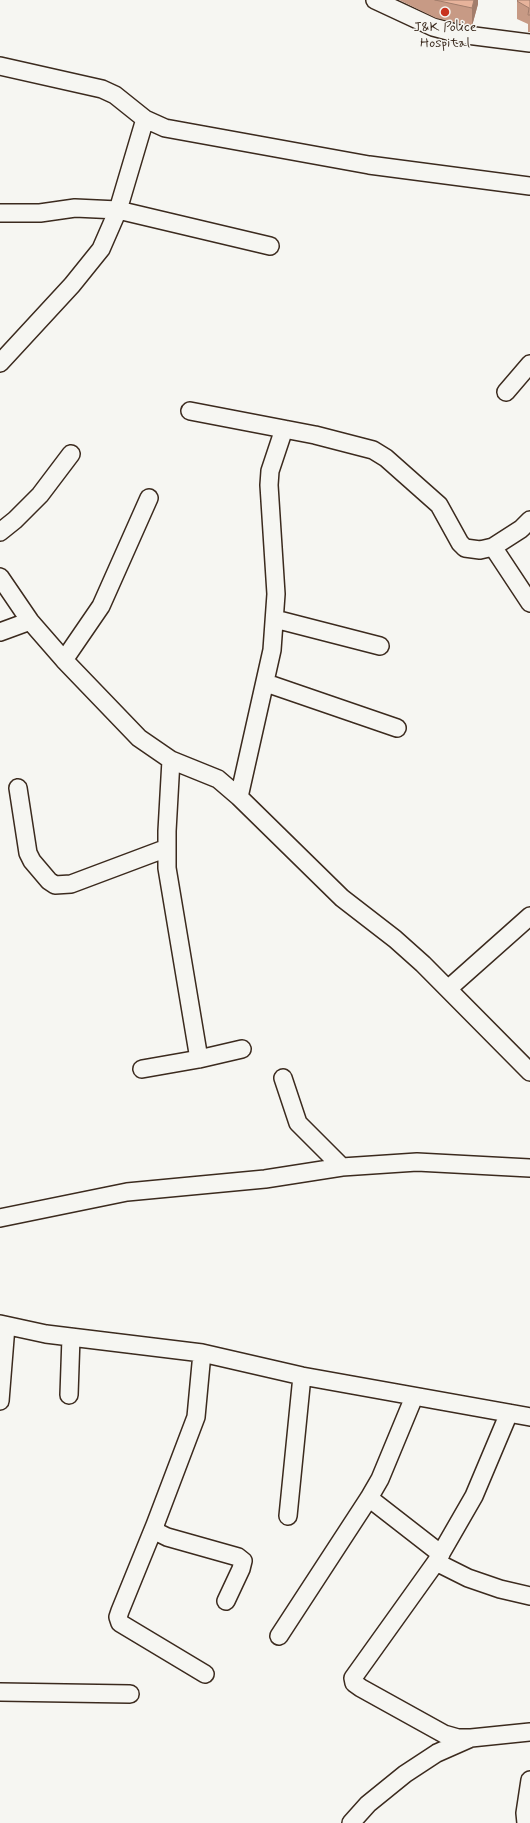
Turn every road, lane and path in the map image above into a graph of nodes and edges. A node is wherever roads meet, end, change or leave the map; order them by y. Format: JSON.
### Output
{"nodes":[{"id":1,"x":375,"y":0,"type":"edge"},
{"id":2,"x":530,"y":43,"type":"edge"},
{"id":3,"x":0,"y":66,"type":"edge"},
{"id":4,"x":145,"y":119,"type":"junction"},
{"id":5,"x":530,"y":186,"type":"edge"},
{"id":6,"x":118,"y":210,"type":"junction"},
{"id":7,"x":0,"y":213,"type":"edge"},
{"id":8,"x":270,"y":246,"type":"dead end"},
{"id":9,"x":0,"y":363,"type":"edge"},
{"id":10,"x":530,"y":364,"type":"edge"},
{"id":11,"x":506,"y":392,"type":"dead end"},
{"id":12,"x":190,"y":411,"type":"dead end"},
{"id":13,"x":284,"y":429,"type":"junction"},
{"id":14,"x":71,"y":454,"type":"dead end"},
{"id":15,"x":150,"y":498,"type":"dead end"},
{"id":16,"x":530,"y":520,"type":"edge"},
{"id":17,"x":0,"y":532,"type":"edge"},
{"id":18,"x":493,"y":547,"type":"junction"},
{"id":19,"x":0,"y":577,"type":"edge"},
{"id":20,"x":530,"y":603,"type":"edge"},
{"id":21,"x":275,"y":619,"type":"junction"},
{"id":22,"x":30,"y":622,"type":"junction"},
{"id":23,"x":0,"y":632,"type":"edge"},
{"id":24,"x":380,"y":646,"type":"dead end"},
{"id":25,"x":64,"y":660,"type":"junction"},
{"id":26,"x":266,"y":683,"type":"junction"},
{"id":27,"x":397,"y":728,"type":"dead end"},
{"id":28,"x":171,"y":760,"type":"junction"},
{"id":29,"x":18,"y":788,"type":"dead end"},
{"id":30,"x":239,"y":797,"type":"junction"},
{"id":31,"x":167,"y":848,"type":"junction"},
{"id":32,"x":530,"y":916,"type":"edge"},
{"id":33,"x":448,"y":989,"type":"junction"},
{"id":34,"x":242,"y":1049,"type":"dead end"},
{"id":35,"x":199,"y":1060,"type":"junction"},
{"id":36,"x":142,"y":1069,"type":"dead end"},
{"id":37,"x":530,"y":1072,"type":"edge"},
{"id":38,"x":283,"y":1078,"type":"dead end"},
{"id":39,"x":342,"y":1167,"type":"junction"},
{"id":40,"x":530,"y":1168,"type":"edge"},
{"id":41,"x":0,"y":1218,"type":"edge"},
{"id":42,"x":3,"y":1325,"type":"edge"},
{"id":43,"x":71,"y":1337,"type":"junction"},
{"id":44,"x":202,"y":1353,"type":"junction"},
{"id":45,"x":302,"y":1376,"type":"junction"},
{"id":46,"x":70,"y":1395,"type":"dead end"},
{"id":47,"x":414,"y":1397,"type":"junction"},
{"id":48,"x":0,"y":1401,"type":"edge"},
{"id":49,"x":509,"y":1413,"type":"junction"},
{"id":50,"x":530,"y":1417,"type":"edge"},
{"id":51,"x":369,"y":1498,"type":"junction"},
{"id":52,"x":288,"y":1516,"type":"dead end"},
{"id":53,"x":155,"y":1525,"type":"junction"},
{"id":54,"x":439,"y":1558,"type":"junction"},
{"id":55,"x":530,"y":1596,"type":"edge"},
{"id":56,"x":226,"y":1601,"type":"dead end"},
{"id":57,"x":279,"y":1636,"type":"dead end"},
{"id":58,"x":205,"y":1674,"type":"dead end"},
{"id":59,"x":0,"y":1692,"type":"edge"},
{"id":60,"x":130,"y":1694,"type":"dead end"},
{"id":61,"x":530,"y":1732,"type":"edge"},
{"id":62,"x":471,"y":1738,"type":"junction"},
{"id":63,"x":530,"y":1780,"type":"edge"},
{"id":64,"x":351,"y":1823,"type":"edge"},
{"id":65,"x":526,"y":1823,"type":"edge"}],
"edges":[{"from":1,"to":2,"type":"street"},
{"from":3,"to":4,"type":"street"},
{"from":4,"to":5,"type":"street"},
{"from":4,"to":6,"type":"street"},
{"from":6,"to":7,"type":"street"},
{"from":6,"to":8,"type":"street"},
{"from":6,"to":9,"type":"street"},
{"from":10,"to":11,"type":"street"},
{"from":12,"to":13,"type":"street"},
{"from":13,"to":18,"type":"street"},
{"from":13,"to":21,"type":"street"},
{"from":14,"to":17,"type":"street"},
{"from":15,"to":25,"type":"street"},
{"from":16,"to":18,"type":"street"},
{"from":18,"to":20,"type":"street"},
{"from":19,"to":22,"type":"street"},
{"from":21,"to":24,"type":"street"},
{"from":21,"to":26,"type":"street"},
{"from":22,"to":23,"type":"street"},
{"from":22,"to":25,"type":"street"},
{"from":25,"to":28,"type":"street"},
{"from":26,"to":27,"type":"street"},
{"from":26,"to":30,"type":"street"},
{"from":28,"to":30,"type":"street"},
{"from":28,"to":31,"type":"street"},
{"from":29,"to":31,"type":"street"},
{"from":30,"to":33,"type":"street"},
{"from":31,"to":35,"type":"street"},
{"from":32,"to":33,"type":"street"},
{"from":33,"to":37,"type":"street"},
{"from":34,"to":35,"type":"street"},
{"from":35,"to":36,"type":"street"},
{"from":38,"to":39,"type":"street"},
{"from":39,"to":40,"type":"street"},
{"from":39,"to":41,"type":"street"},
{"from":42,"to":43,"type":"street"},
{"from":42,"to":48,"type":"street"},
{"from":43,"to":44,"type":"street"},
{"from":43,"to":46,"type":"street"},
{"from":44,"to":45,"type":"street"},
{"from":44,"to":53,"type":"street"},
{"from":45,"to":47,"type":"street"},
{"from":45,"to":52,"type":"street"},
{"from":47,"to":49,"type":"street"},
{"from":47,"to":51,"type":"street"},
{"from":49,"to":50,"type":"street"},
{"from":49,"to":54,"type":"street"},
{"from":51,"to":54,"type":"street"},
{"from":51,"to":57,"type":"street"},
{"from":53,"to":56,"type":"street"},
{"from":53,"to":58,"type":"street"},
{"from":54,"to":55,"type":"street"},
{"from":54,"to":62,"type":"street"},
{"from":59,"to":60,"type":"street"},
{"from":61,"to":62,"type":"street"},
{"from":62,"to":64,"type":"street"},
{"from":63,"to":65,"type":"street"}]}
